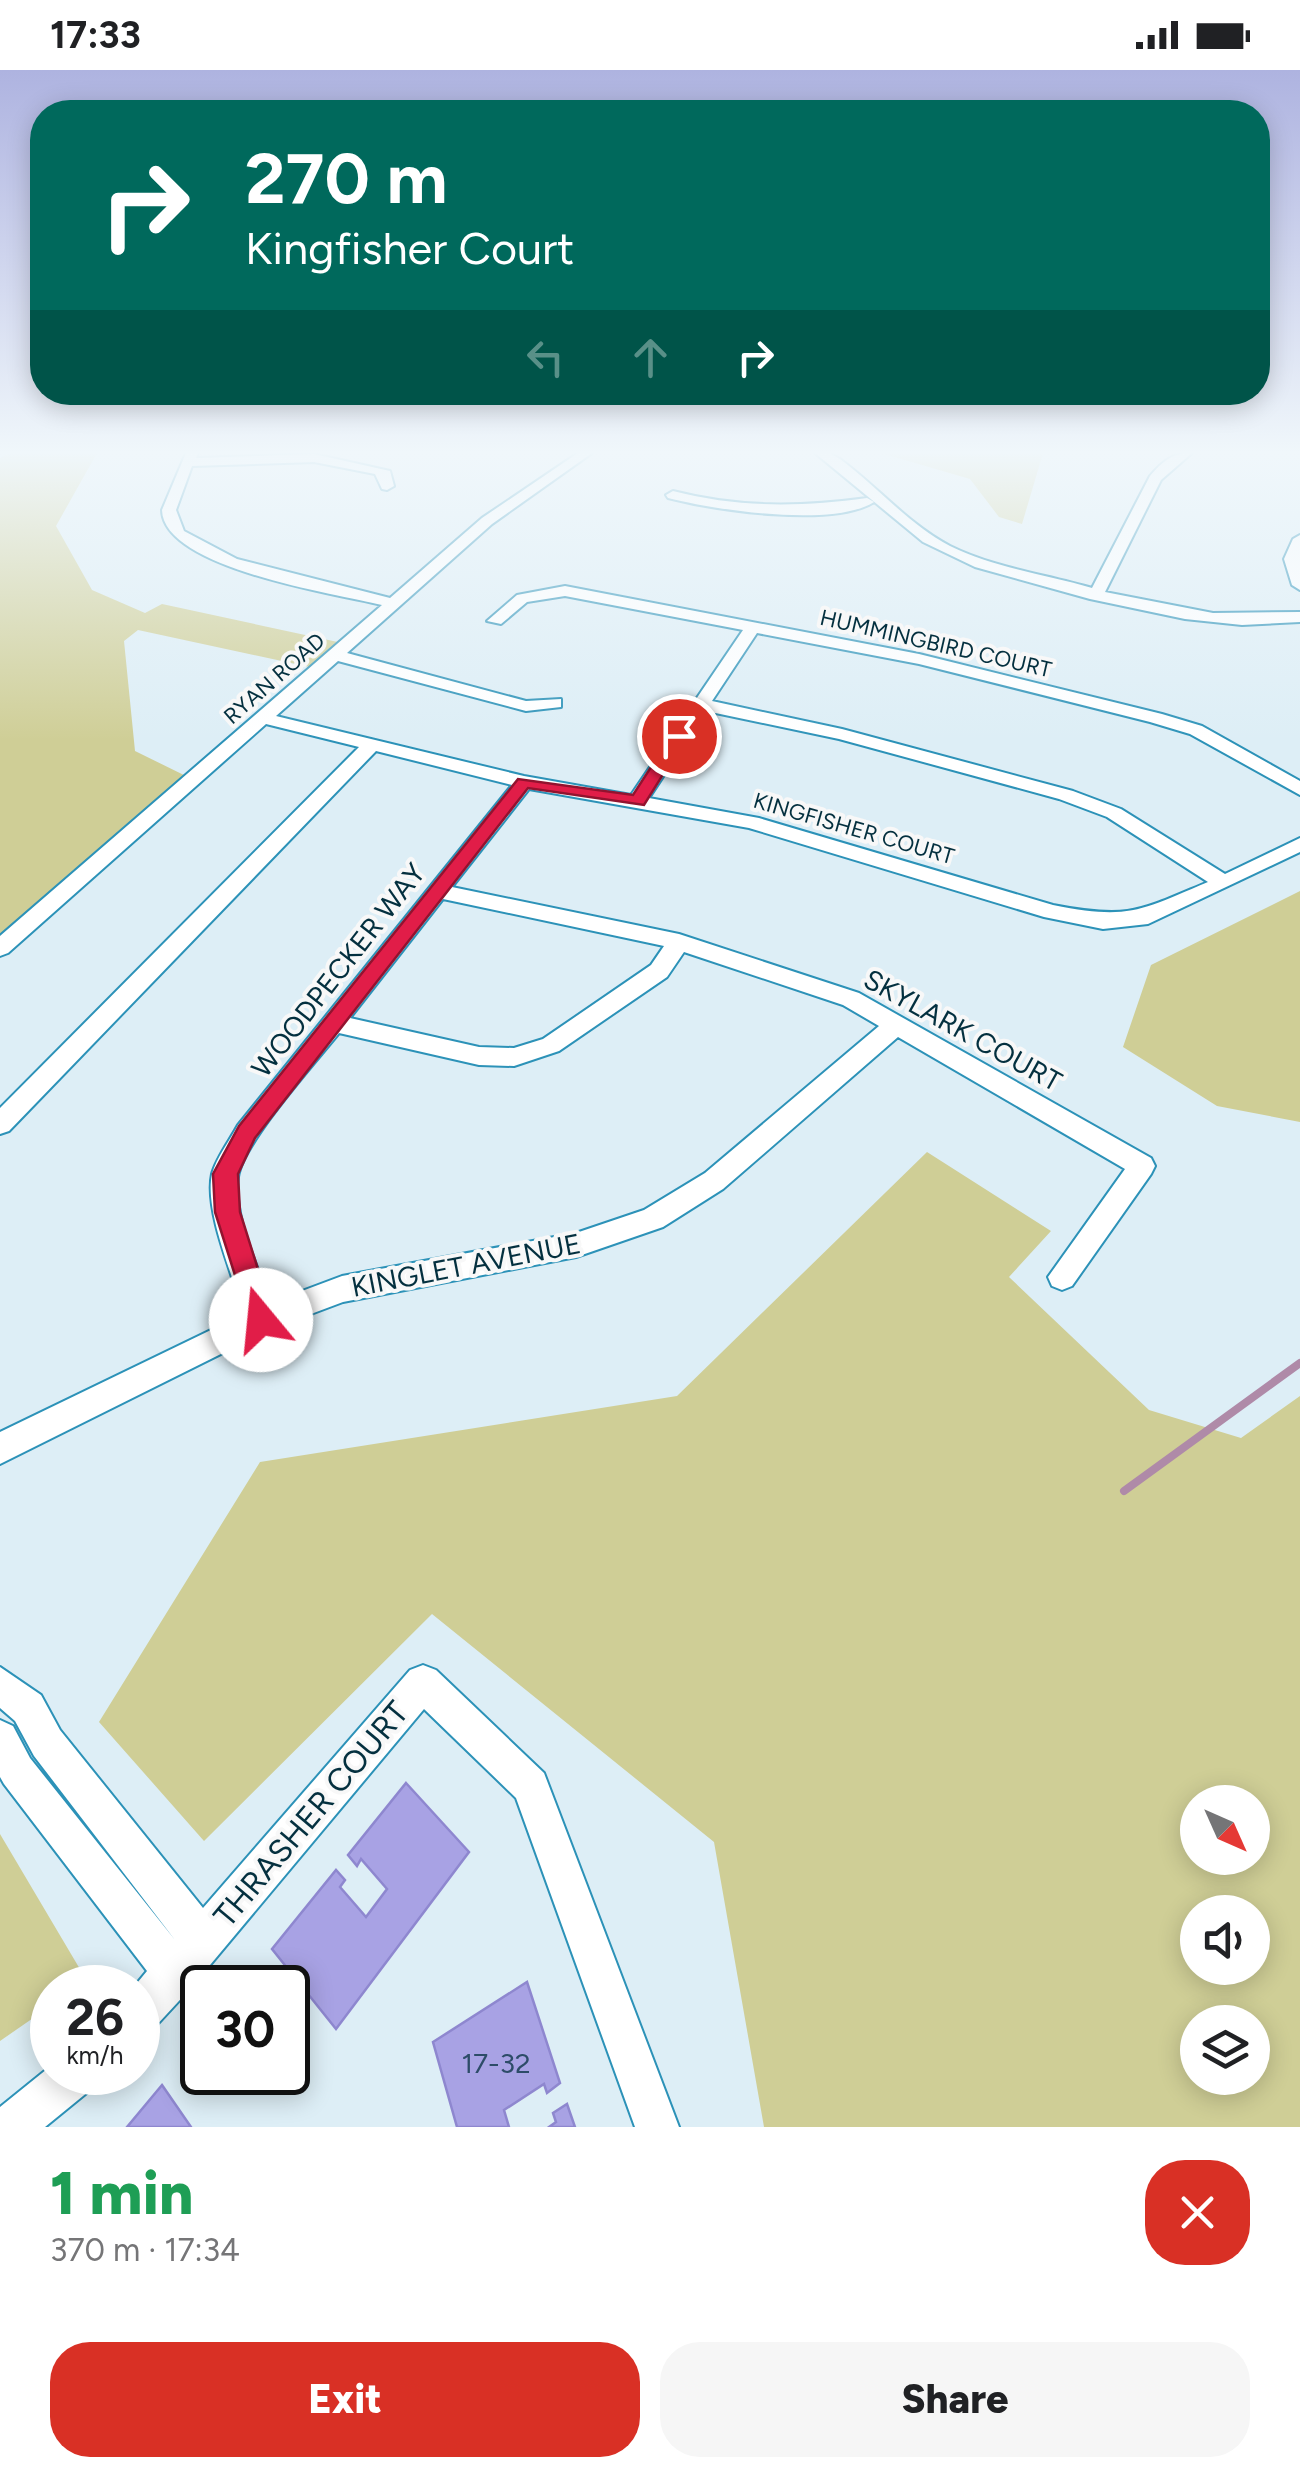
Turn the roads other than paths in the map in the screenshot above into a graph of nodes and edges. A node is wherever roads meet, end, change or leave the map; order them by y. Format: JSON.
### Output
{"nodes":[{"id":1,"x":198,"y":549,"type":"edge"},
{"id":2,"x":456,"y":549,"type":"edge"},
{"id":3,"x":939,"y":549,"type":"edge"},
{"id":4,"x":1119,"y":549,"type":"edge"},
{"id":5,"x":1295,"y":549,"type":"edge"},
{"id":6,"x":1300,"y":585,"type":"edge"},
{"id":7,"x":1095,"y":596,"type":"junction"},
{"id":8,"x":393,"y":603,"type":"junction"},
{"id":9,"x":1300,"y":617,"type":"edge"},
{"id":10,"x":495,"y":622,"type":"dead end"},
{"id":11,"x":752,"y":628,"type":"junction"},
{"id":12,"x":335,"y":654,"type":"junction"},
{"id":13,"x":555,"y":703,"type":"dead end"},
{"id":14,"x":700,"y":704,"type":"junction"},
{"id":15,"x":262,"y":718,"type":"junction"},
{"id":16,"x":372,"y":745,"type":"junction"},
{"id":17,"x":524,"y":782,"type":"junction"},
{"id":18,"x":1300,"y":789,"type":"edge"},
{"id":19,"x":638,"y":801,"type":"junction"},
{"id":20,"x":1300,"y":844,"type":"edge"},
{"id":21,"x":1224,"y":884,"type":"junction"},
{"id":22,"x":439,"y":891,"type":"junction"},
{"id":23,"x":678,"y":942,"type":"junction"},
{"id":24,"x":0,"y":948,"type":"edge"},
{"id":25,"x":334,"y":1023,"type":"junction"},
{"id":26,"x":896,"y":1025,"type":"junction"},
{"id":27,"x":0,"y":1124,"type":"edge"},
{"id":28,"x":1062,"y":1277,"type":"dead end"},
{"id":29,"x":261,"y":1320,"type":"junction"},
{"id":30,"x":0,"y":1448,"type":"edge"},
{"id":31,"x":0,"y":1685,"type":"edge"},
{"id":32,"x":0,"y":1740,"type":"edge"},
{"id":33,"x":203,"y":1941,"type":"junction"},
{"id":34,"x":175,"y":1974,"type":"junction"},
{"id":35,"x":160,"y":1990,"type":"edge"},
{"id":36,"x":50,"y":2095,"type":"edge"},
{"id":37,"x":10,"y":2127,"type":"edge"},
{"id":38,"x":657,"y":2127,"type":"edge"}],
"edges":[{"from":1,"to":8,"type":"street"},
{"from":2,"to":8,"type":"street","name":"RYAN ROAD"},
{"from":3,"to":7,"type":"street"},
{"from":4,"to":7,"type":"street"},
{"from":5,"to":6,"type":"street"},
{"from":7,"to":9,"type":"street"},
{"from":8,"to":12,"type":"street","name":"RYAN ROAD"},
{"from":10,"to":11,"type":"street","name":"HUMMINGBIRD COURT"},
{"from":11,"to":14,"type":"street"},
{"from":11,"to":18,"type":"street","name":"HUMMINGBIRD COURT"},
{"from":12,"to":13,"type":"street"},
{"from":12,"to":15,"type":"street","name":"RYAN ROAD"},
{"from":14,"to":19,"type":"street"},
{"from":14,"to":21,"type":"street"},
{"from":15,"to":16,"type":"street","name":"KINGFISHER COURT"},
{"from":15,"to":24,"type":"street","name":"RYAN ROAD"},
{"from":16,"to":17,"type":"street","name":"KINGFISHER COURT"},
{"from":16,"to":27,"type":"street"},
{"from":17,"to":19,"type":"street","name":"KINGFISHER COURT"},
{"from":17,"to":22,"type":"street","name":"WOODPECKER WAY"},
{"from":19,"to":21,"type":"street","name":"KINGFISHER COURT"},
{"from":20,"to":21,"type":"street","name":"KINGFISHER COURT"},
{"from":22,"to":23,"type":"street","name":"SKYLARK COURT"},
{"from":22,"to":25,"type":"street","name":"WOODPECKER WAY"},
{"from":23,"to":25,"type":"street"},
{"from":23,"to":26,"type":"street","name":"SKYLARK COURT"},
{"from":25,"to":29,"type":"street","name":"WOODPECKER WAY"},
{"from":26,"to":28,"type":"street","name":"SKYLARK COURT"},
{"from":26,"to":29,"type":"street","name":"KINGLET AVENUE"},
{"from":29,"to":30,"type":"street","name":"KINGLET AVENUE"},
{"from":31,"to":33,"type":"street"},
{"from":32,"to":34,"type":"street"},
{"from":33,"to":34,"type":"street","name":"THRASHER COURT"},
{"from":33,"to":38,"type":"street","name":"THRASHER COURT"},
{"from":34,"to":35,"type":"street","name":"THRASHER COURT"},
{"from":36,"to":37,"type":"street"}]}
